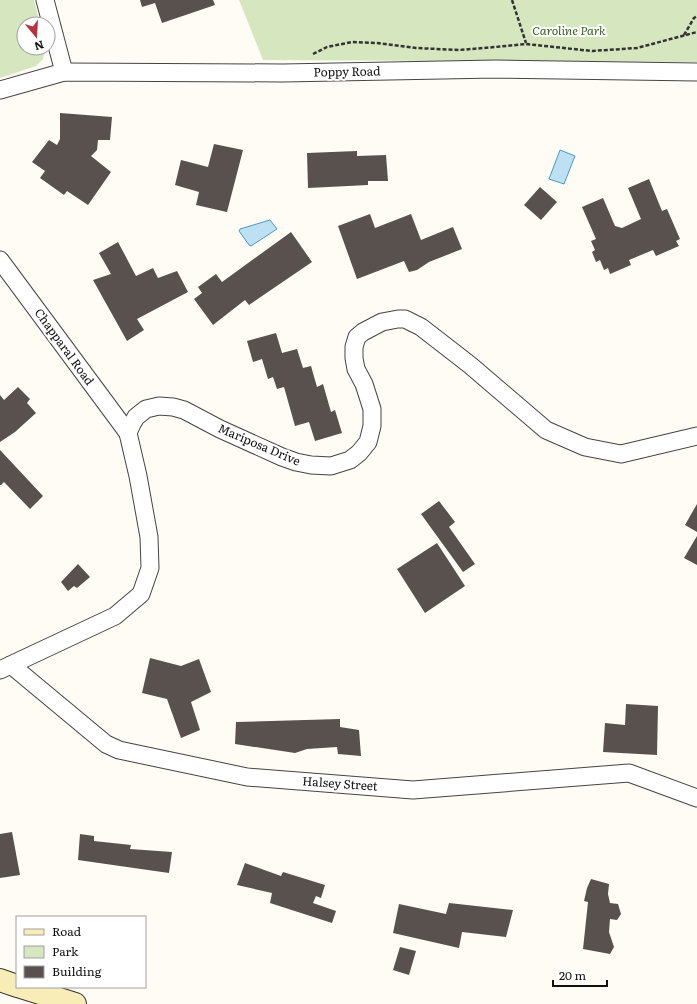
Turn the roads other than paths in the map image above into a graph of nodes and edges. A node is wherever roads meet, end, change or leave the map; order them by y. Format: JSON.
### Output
{"nodes":[{"id":1,"x":45,"y":0,"type":"edge"},
{"id":2,"x":64,"y":72,"type":"junction"},
{"id":3,"x":697,"y":72,"type":"edge"},
{"id":4,"x":0,"y":90,"type":"edge"},
{"id":5,"x":0,"y":260,"type":"edge"},
{"id":6,"x":128,"y":433,"type":"junction"},
{"id":7,"x":697,"y":436,"type":"edge"},
{"id":8,"x":6,"y":667,"type":"edge"},
{"id":9,"x":697,"y":798,"type":"edge"},
{"id":10,"x":0,"y":980,"type":"edge"},
{"id":11,"x":16,"y":986,"type":"edge"},
{"id":12,"x":24,"y":988,"type":"edge"},
{"id":13,"x":76,"y":1004,"type":"edge"}],
"edges":[{"from":1,"to":2,"type":"street"},
{"from":2,"to":3,"type":"street","name":"Poppy Road"},
{"from":2,"to":4,"type":"street","name":"Poppy Road"},
{"from":5,"to":6,"type":"street","name":"Chapparal Road"},
{"from":6,"to":7,"type":"street","name":"Mariposa Drive"},
{"from":6,"to":8,"type":"street"},
{"from":8,"to":9,"type":"street","name":"Halsey Street"},
{"from":10,"to":11,"type":"street"},
{"from":12,"to":13,"type":"street"}]}
